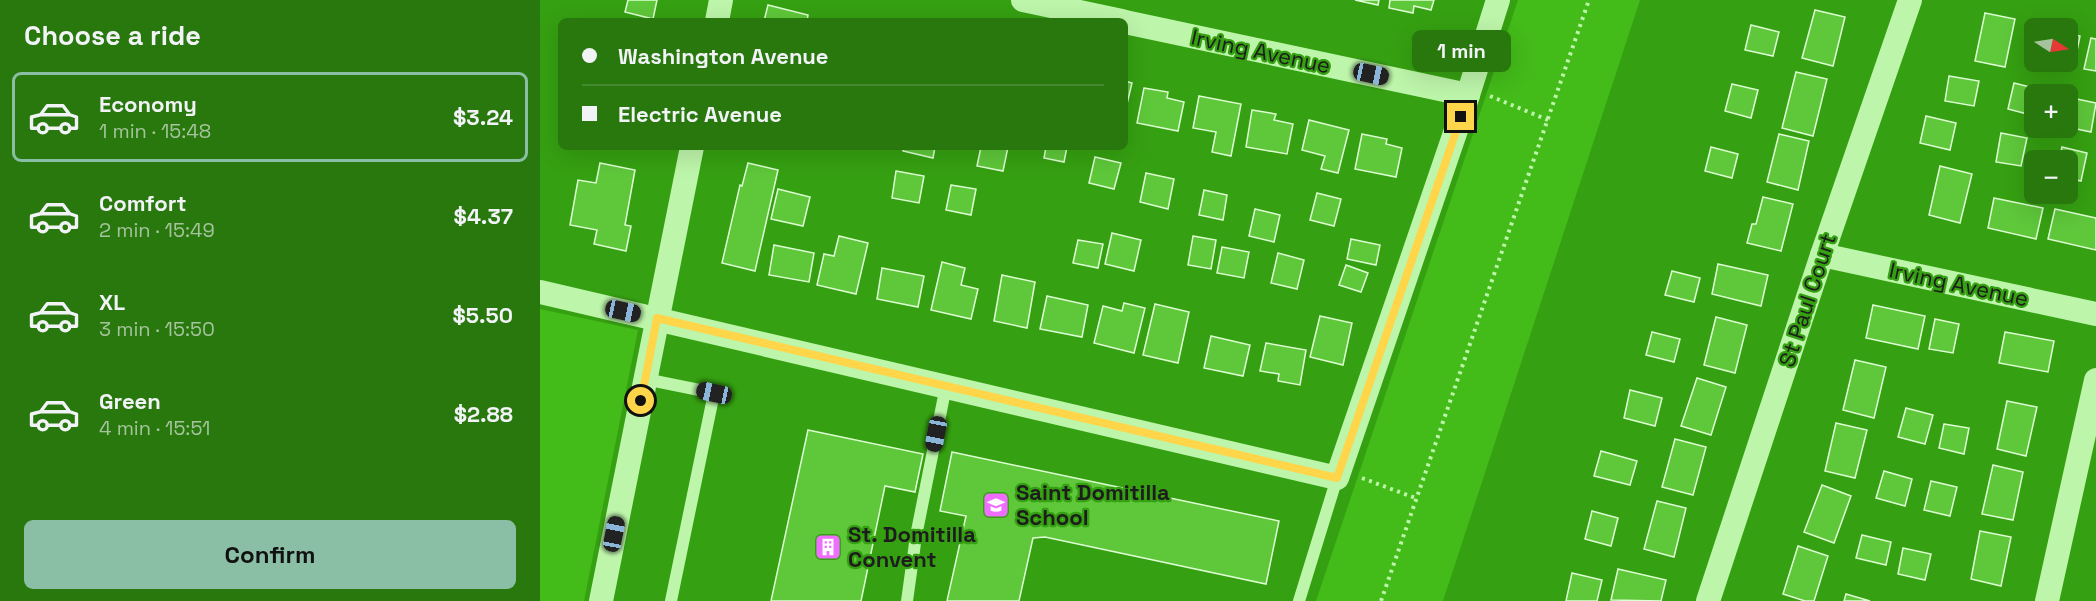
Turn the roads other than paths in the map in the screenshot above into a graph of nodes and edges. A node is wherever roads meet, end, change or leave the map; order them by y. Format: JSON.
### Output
{"nodes":[{"id":1,"x":721,"y":0,"type":"edge"},
{"id":2,"x":1023,"y":0,"type":"edge"},
{"id":3,"x":1498,"y":0,"type":"edge"},
{"id":4,"x":1910,"y":0,"type":"edge"},
{"id":5,"x":718,"y":18,"type":"edge"},
{"id":6,"x":1109,"y":18,"type":"edge"},
{"id":7,"x":1128,"y":22,"type":"edge"},
{"id":8,"x":1469,"y":91,"type":"junction"},
{"id":9,"x":691,"y":150,"type":"edge"},
{"id":10,"x":1822,"y":255,"type":"junction"},
{"id":11,"x":540,"y":292,"type":"edge"},
{"id":12,"x":2096,"y":314,"type":"edge"},
{"id":13,"x":657,"y":318,"type":"junction"},
{"id":14,"x":645,"y":379,"type":"junction"},
{"id":15,"x":2096,"y":380,"type":"edge"},
{"id":16,"x":946,"y":386,"type":"junction"},
{"id":17,"x":1338,"y":473,"type":"junction"},
{"id":18,"x":601,"y":601,"type":"edge"},
{"id":19,"x":671,"y":601,"type":"edge"},
{"id":20,"x":908,"y":601,"type":"edge"},
{"id":21,"x":1299,"y":601,"type":"edge"},
{"id":22,"x":1708,"y":601,"type":"edge"},
{"id":23,"x":2047,"y":601,"type":"edge"}],
"edges":[{"from":1,"to":5,"type":"street"},
{"from":2,"to":6,"type":"street","name":"Irving Avenue"},
{"from":3,"to":8,"type":"street"},
{"from":4,"to":10,"type":"street","name":"St Paul Court"},
{"from":7,"to":8,"type":"street","name":"Irving Avenue"},
{"from":8,"to":17,"type":"street"},
{"from":9,"to":13,"type":"street"},
{"from":10,"to":12,"type":"street","name":"Irving Avenue"},
{"from":10,"to":22,"type":"street","name":"St Paul Court"},
{"from":11,"to":13,"type":"street"},
{"from":13,"to":14,"type":"street"},
{"from":13,"to":16,"type":"street"},
{"from":14,"to":18,"type":"street"},
{"from":14,"to":19,"type":"lane"},
{"from":15,"to":23,"type":"street"},
{"from":16,"to":17,"type":"street"},
{"from":16,"to":20,"type":"lane"},
{"from":17,"to":21,"type":"lane"}]}
